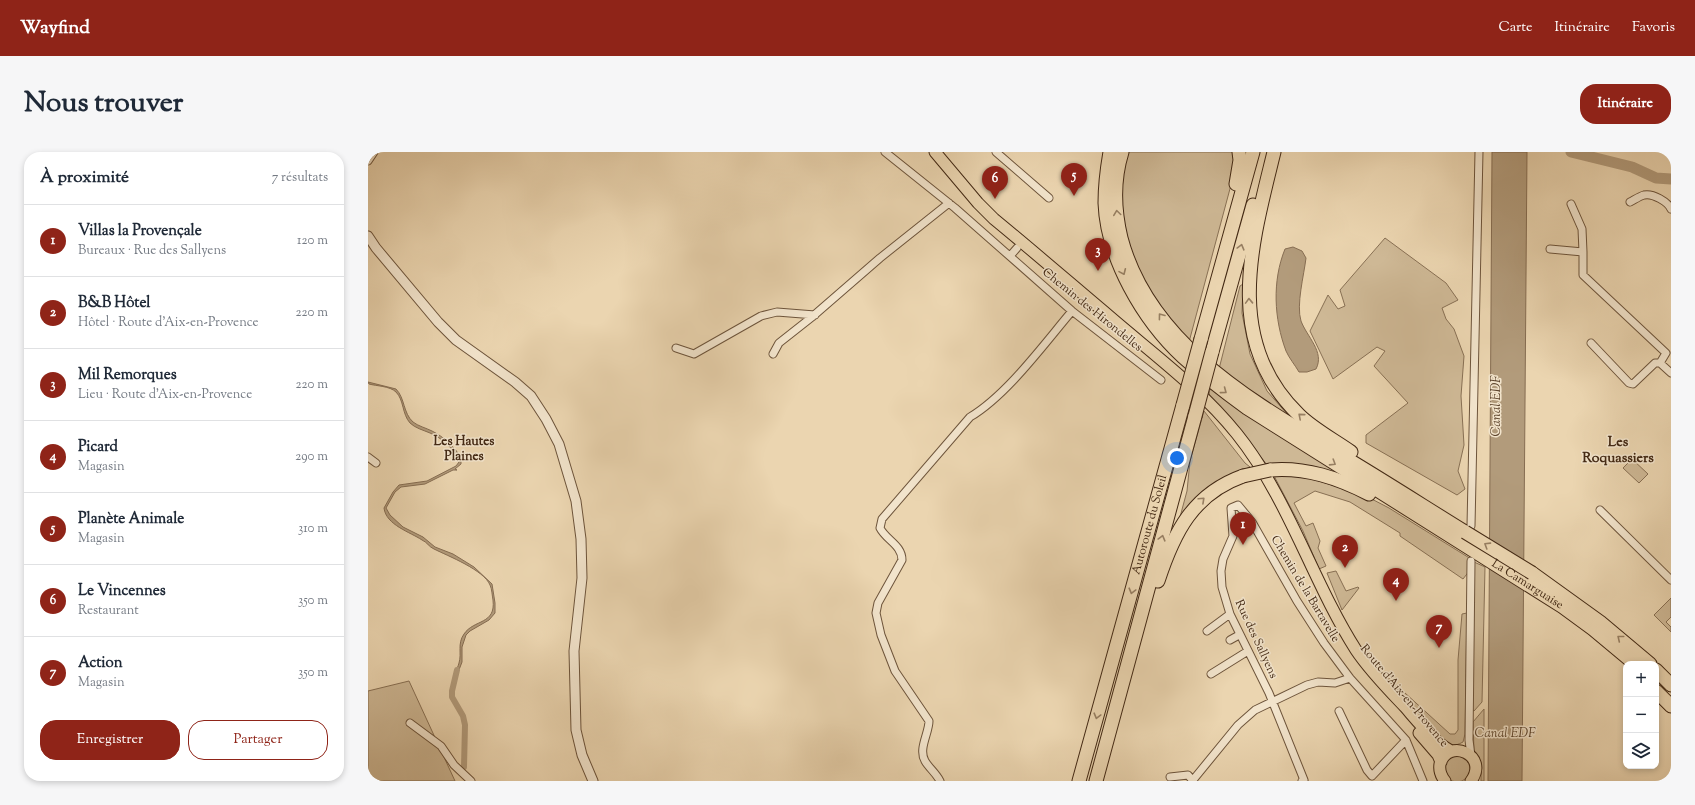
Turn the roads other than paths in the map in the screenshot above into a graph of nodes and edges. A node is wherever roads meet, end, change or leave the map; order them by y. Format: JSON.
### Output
{"nodes":[{"id":1,"x":374,"y":152,"type":"edge"},
{"id":2,"x":884,"y":152,"type":"edge"},
{"id":3,"x":996,"y":152,"type":"edge"},
{"id":4,"x":1110,"y":152,"type":"edge"},
{"id":5,"x":1122,"y":152,"type":"edge"},
{"id":6,"x":1239,"y":152,"type":"edge"},
{"id":7,"x":1253,"y":152,"type":"edge"},
{"id":8,"x":1268,"y":152,"type":"edge"},
{"id":9,"x":1274,"y":152,"type":"edge"},
{"id":10,"x":1479,"y":152,"type":"edge"},
{"id":11,"x":936,"y":153,"type":"edge"},
{"id":12,"x":368,"y":160,"type":"edge"},
{"id":13,"x":1049,"y":198,"type":"dead end"},
{"id":14,"x":1630,"y":202,"type":"dead end"},
{"id":15,"x":949,"y":204,"type":"junction"},
{"id":16,"x":1571,"y":204,"type":"dead end"},
{"id":17,"x":1671,"y":209,"type":"edge"},
{"id":18,"x":368,"y":236,"type":"edge"},
{"id":19,"x":1550,"y":249,"type":"dead end"},
{"id":20,"x":1013,"y":252,"type":"junction"},
{"id":21,"x":1583,"y":252,"type":"junction"},
{"id":22,"x":1072,"y":311,"type":"junction"},
{"id":23,"x":1208,"y":313,"type":"junction"},
{"id":24,"x":815,"y":314,"type":"junction"},
{"id":25,"x":1108,"y":316,"type":"junction"},
{"id":26,"x":1591,"y":343,"type":"dead end"},
{"id":27,"x":676,"y":348,"type":"dead end"},
{"id":28,"x":1668,"y":351,"type":"edge"},
{"id":29,"x":773,"y":354,"type":"dead end"},
{"id":30,"x":1660,"y":363,"type":"junction"},
{"id":31,"x":1671,"y":373,"type":"edge"},
{"id":32,"x":1161,"y":380,"type":"dead end"},
{"id":33,"x":368,"y":456,"type":"edge"},
{"id":34,"x":376,"y":463,"type":"dead end"},
{"id":35,"x":1238,"y":505,"type":"joint"},
{"id":36,"x":1600,"y":510,"type":"dead end"},
{"id":37,"x":1434,"y":513,"type":"junction"},
{"id":38,"x":1411,"y":515,"type":"junction"},
{"id":39,"x":1468,"y":529,"type":"junction"},
{"id":40,"x":1298,"y":537,"type":"junction"},
{"id":41,"x":1478,"y":557,"type":"junction"},
{"id":42,"x":1671,"y":580,"type":"edge"},
{"id":43,"x":1532,"y":590,"type":"junction"},
{"id":44,"x":1230,"y":614,"type":"junction"},
{"id":45,"x":1207,"y":631,"type":"dead end"},
{"id":46,"x":1239,"y":635,"type":"junction"},
{"id":47,"x":1230,"y":640,"type":"dead end"},
{"id":48,"x":1248,"y":651,"type":"junction"},
{"id":49,"x":1624,"y":661,"type":"edge"},
{"id":50,"x":1631,"y":661,"type":"edge"},
{"id":51,"x":1646,"y":661,"type":"edge"},
{"id":52,"x":1659,"y":673,"type":"edge"},
{"id":53,"x":1211,"y":674,"type":"dead end"},
{"id":54,"x":1350,"y":678,"type":"junction"},
{"id":55,"x":1671,"y":685,"type":"edge"},
{"id":56,"x":1659,"y":688,"type":"edge"},
{"id":57,"x":1659,"y":694,"type":"edge"},
{"id":58,"x":1671,"y":699,"type":"edge"},
{"id":59,"x":1271,"y":701,"type":"junction"},
{"id":60,"x":1671,"y":706,"type":"edge"},
{"id":61,"x":1116,"y":711,"type":"junction"},
{"id":62,"x":1338,"y":711,"type":"dead end"},
{"id":63,"x":410,"y":723,"type":"dead end"},
{"id":64,"x":1406,"y":740,"type":"junction"},
{"id":65,"x":1469,"y":740,"type":"junction"},
{"id":66,"x":1455,"y":751,"type":"junction"},
{"id":67,"x":1471,"y":756,"type":"junction"},
{"id":68,"x":1441,"y":762,"type":"junction"},
{"id":69,"x":1170,"y":777,"type":"dead end"},
{"id":70,"x":1372,"y":778,"type":"edge"},
{"id":71,"x":1473,"y":780,"type":"edge"},
{"id":72,"x":471,"y":781,"type":"edge"},
{"id":73,"x":594,"y":781,"type":"edge"},
{"id":74,"x":940,"y":781,"type":"edge"},
{"id":75,"x":1080,"y":781,"type":"edge"},
{"id":76,"x":1096,"y":781,"type":"edge"},
{"id":77,"x":1193,"y":781,"type":"edge"},
{"id":78,"x":1302,"y":781,"type":"edge"},
{"id":79,"x":1423,"y":781,"type":"edge"},
{"id":80,"x":1445,"y":781,"type":"edge"}],
"edges":[{"from":1,"to":12,"type":"street"},
{"from":2,"to":15,"type":"street","name":"Chemin des Hirondelles"},
{"from":3,"to":13,"type":"street"},
{"from":4,"to":38,"type":"highway","one_way":true},
{"from":37,"to":5,"type":"highway","one_way":true},
{"from":6,"to":23,"type":"highway"},
{"from":7,"to":23,"type":"highway","name":"Autoroute du Soleil"},
{"from":61,"to":8,"type":"highway","name":"Autoroute du Soleil","one_way":true,"bridge":true},
{"from":37,"to":9,"type":"highway","one_way":true},
{"from":10,"to":39,"type":"street"},
{"from":11,"to":20,"type":"main road","name":"Route d'Aix-en-Provence"},
{"from":11,"to":25,"type":"main road","name":"Route d'Aix-en-Provence"},
{"from":14,"to":17,"type":"street"},
{"from":15,"to":20,"type":"street","name":"Chemin des Hirondelles"},
{"from":15,"to":24,"type":"street"},
{"from":16,"to":21,"type":"street"},
{"from":18,"to":73,"type":"street"},
{"from":19,"to":21,"type":"street"},
{"from":20,"to":22,"type":"street","name":"Chemin des Hirondelles"},
{"from":20,"to":25,"type":"main road","name":"Route d'Aix-en-Provence"},
{"from":21,"to":28,"type":"street"},
{"from":22,"to":32,"type":"street","name":"Chemin des Hirondelles"},
{"from":22,"to":74,"type":"street"},
{"from":23,"to":75,"type":"highway","name":"Autoroute du Soleil","one_way":true,"bridge":true},
{"from":24,"to":27,"type":"street"},
{"from":24,"to":29,"type":"street"},
{"from":25,"to":40,"type":"main road","name":"Route d'Aix-en-Provence"},
{"from":26,"to":30,"type":"street"},
{"from":28,"to":30,"type":"street"},
{"from":30,"to":31,"type":"street"},
{"from":33,"to":34,"type":"street"},
{"from":35,"to":44,"type":"street","name":"Rue des Sallyens"},
{"from":35,"to":54,"type":"street","name":"Chemin de la Bartavelle"},
{"from":36,"to":42,"type":"street"},
{"from":37,"to":39,"type":"highway","name":"La Camarguaise"},
{"from":38,"to":41,"type":"highway","name":"La Camarguaise"},
{"from":61,"to":38,"type":"highway","one_way":true,"bridge":true},
{"from":51,"to":39,"type":"highway","name":"La Camarguaise","one_way":true,"bridge":true},
{"from":40,"to":66,"type":"main road","name":"Route d'Aix-en-Provence"},
{"from":40,"to":68,"type":"main road","name":"Route d'Aix-en-Provence"},
{"from":41,"to":43,"type":"highway","name":"La Camarguaise"},
{"from":41,"to":65,"type":"street"},
{"from":43,"to":49,"type":"highway"},
{"from":43,"to":50,"type":"highway","name":"La Camarguaise"},
{"from":44,"to":45,"type":"street"},
{"from":44,"to":46,"type":"street","name":"Rue des Sallyens"},
{"from":46,"to":47,"type":"street"},
{"from":46,"to":48,"type":"street","name":"Rue des Sallyens"},
{"from":48,"to":53,"type":"street"},
{"from":48,"to":59,"type":"street","name":"Rue des Sallyens"},
{"from":52,"to":55,"type":"highway"},
{"from":54,"to":59,"type":"street"},
{"from":54,"to":64,"type":"street","name":"Chemin de la Bartavelle"},
{"from":56,"to":58,"type":"highway"},
{"from":57,"to":60,"type":"highway"},
{"from":59,"to":77,"type":"street"},
{"from":59,"to":78,"type":"street","name":"Rue des Sallyens"},
{"from":61,"to":76,"type":"highway","name":"Autoroute du Soleil"},
{"from":62,"to":70,"type":"street"},
{"from":63,"to":72,"type":"street"},
{"from":64,"to":70,"type":"street"},
{"from":64,"to":79,"type":"street","name":"Chemin de la Bartavelle"},
{"from":65,"to":66,"type":"street"},
{"from":65,"to":67,"type":"street"},
{"from":66,"to":67,"type":"main road","name":"Route d'Aix-en-Provence"},
{"from":66,"to":68,"type":"main road"},
{"from":67,"to":71,"type":"main road"},
{"from":68,"to":80,"type":"main road"},
{"from":69,"to":77,"type":"street"}]}
